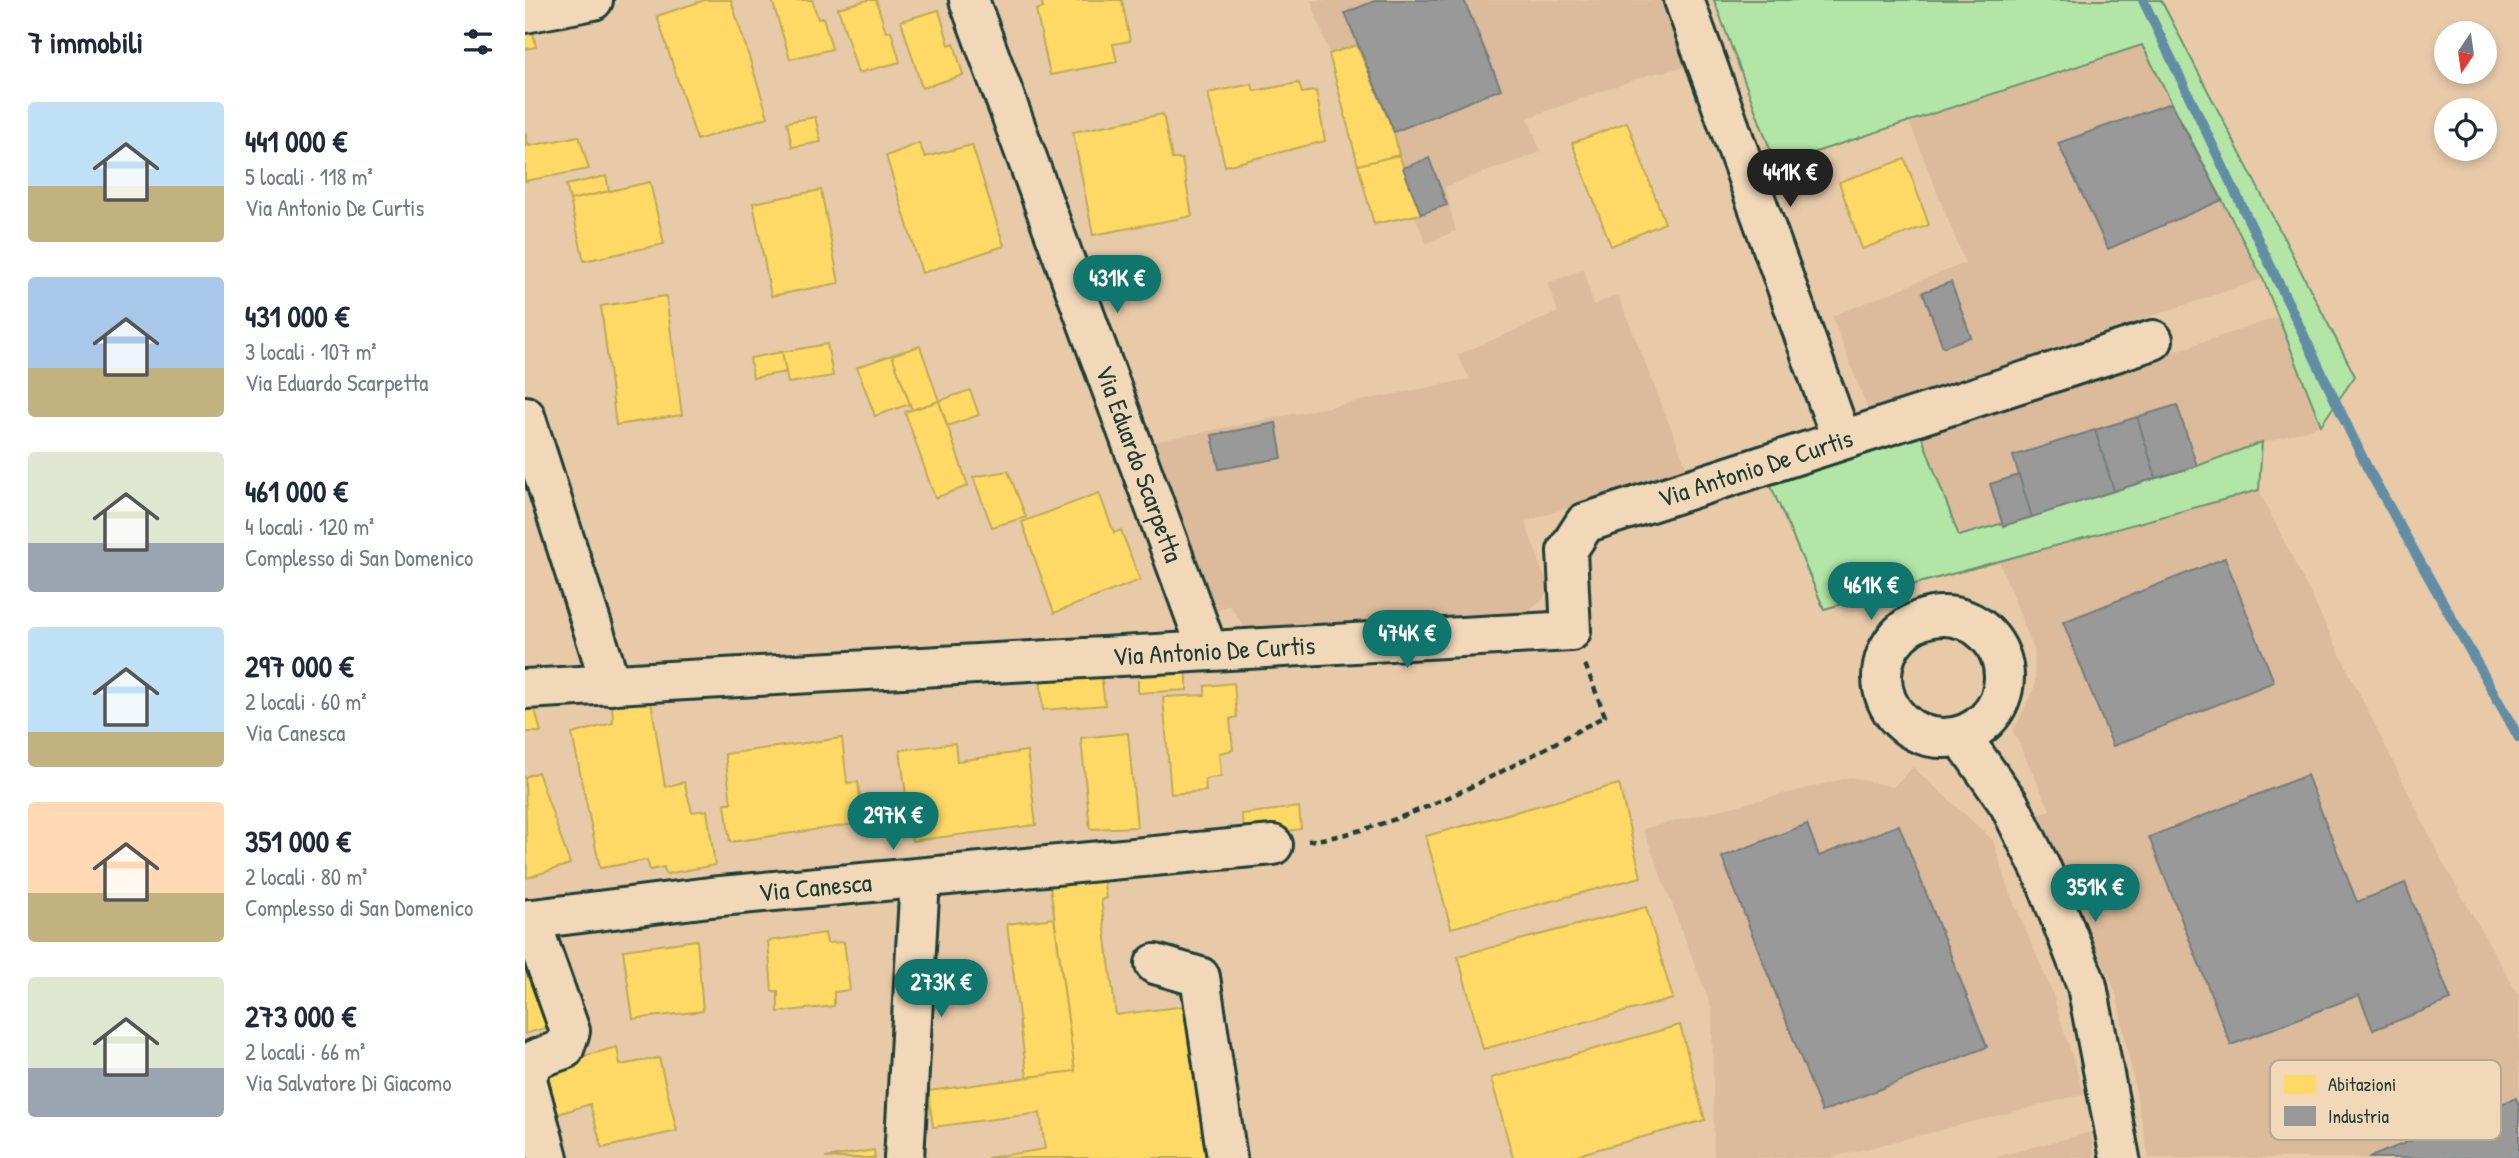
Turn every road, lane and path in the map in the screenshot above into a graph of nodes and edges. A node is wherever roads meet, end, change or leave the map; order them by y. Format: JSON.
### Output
{"nodes":[{"id":1,"x":593,"y":0,"type":"edge"},
{"id":2,"x":969,"y":0,"type":"edge"},
{"id":3,"x":1684,"y":0,"type":"edge"},
{"id":4,"x":525,"y":13,"type":"edge"},
{"id":5,"x":2153,"y":340,"type":"dead end"},
{"id":6,"x":525,"y":416,"type":"edge"},
{"id":7,"x":1841,"y":438,"type":"junction"},
{"id":8,"x":1571,"y":631,"type":"junction"},
{"id":9,"x":1208,"y":651,"type":"junction"},
{"id":10,"x":611,"y":685,"type":"junction"},
{"id":11,"x":525,"y":689,"type":"edge"},
{"id":12,"x":1961,"y":736,"type":"dead end"},
{"id":13,"x":1273,"y":845,"type":"joint"},
{"id":14,"x":920,"y":879,"type":"junction"},
{"id":15,"x":528,"y":919,"type":"edge"},
{"id":16,"x":1155,"y":964,"type":"dead end"},
{"id":17,"x":548,"y":1158,"type":"edge"},
{"id":18,"x":904,"y":1158,"type":"edge"},
{"id":19,"x":1227,"y":1158,"type":"edge"},
{"id":20,"x":2120,"y":1158,"type":"edge"}],
"edges":[{"from":1,"to":4,"type":"street"},
{"from":2,"to":9,"type":"street","name":"Via Eduardo Scarpetta"},
{"from":3,"to":7,"type":"street"},
{"from":5,"to":7,"type":"street","name":"Via Antonio De Curtis"},
{"from":6,"to":10,"type":"street"},
{"from":7,"to":8,"type":"street","name":"Via Antonio De Curtis"},
{"from":8,"to":9,"type":"street","name":"Via Antonio De Curtis"},
{"from":8,"to":13,"type":"path"},
{"from":9,"to":10,"type":"street","name":"Via Antonio De Curtis"},
{"from":10,"to":11,"type":"street","name":"Via Antonio De Curtis"},
{"from":12,"to":20,"type":"street"},
{"from":13,"to":14,"type":"street","name":"Via Canesca"},
{"from":14,"to":15,"type":"street","name":"Via Canesca"},
{"from":14,"to":18,"type":"street"},
{"from":15,"to":17,"type":"street"},
{"from":16,"to":19,"type":"street"}]}
